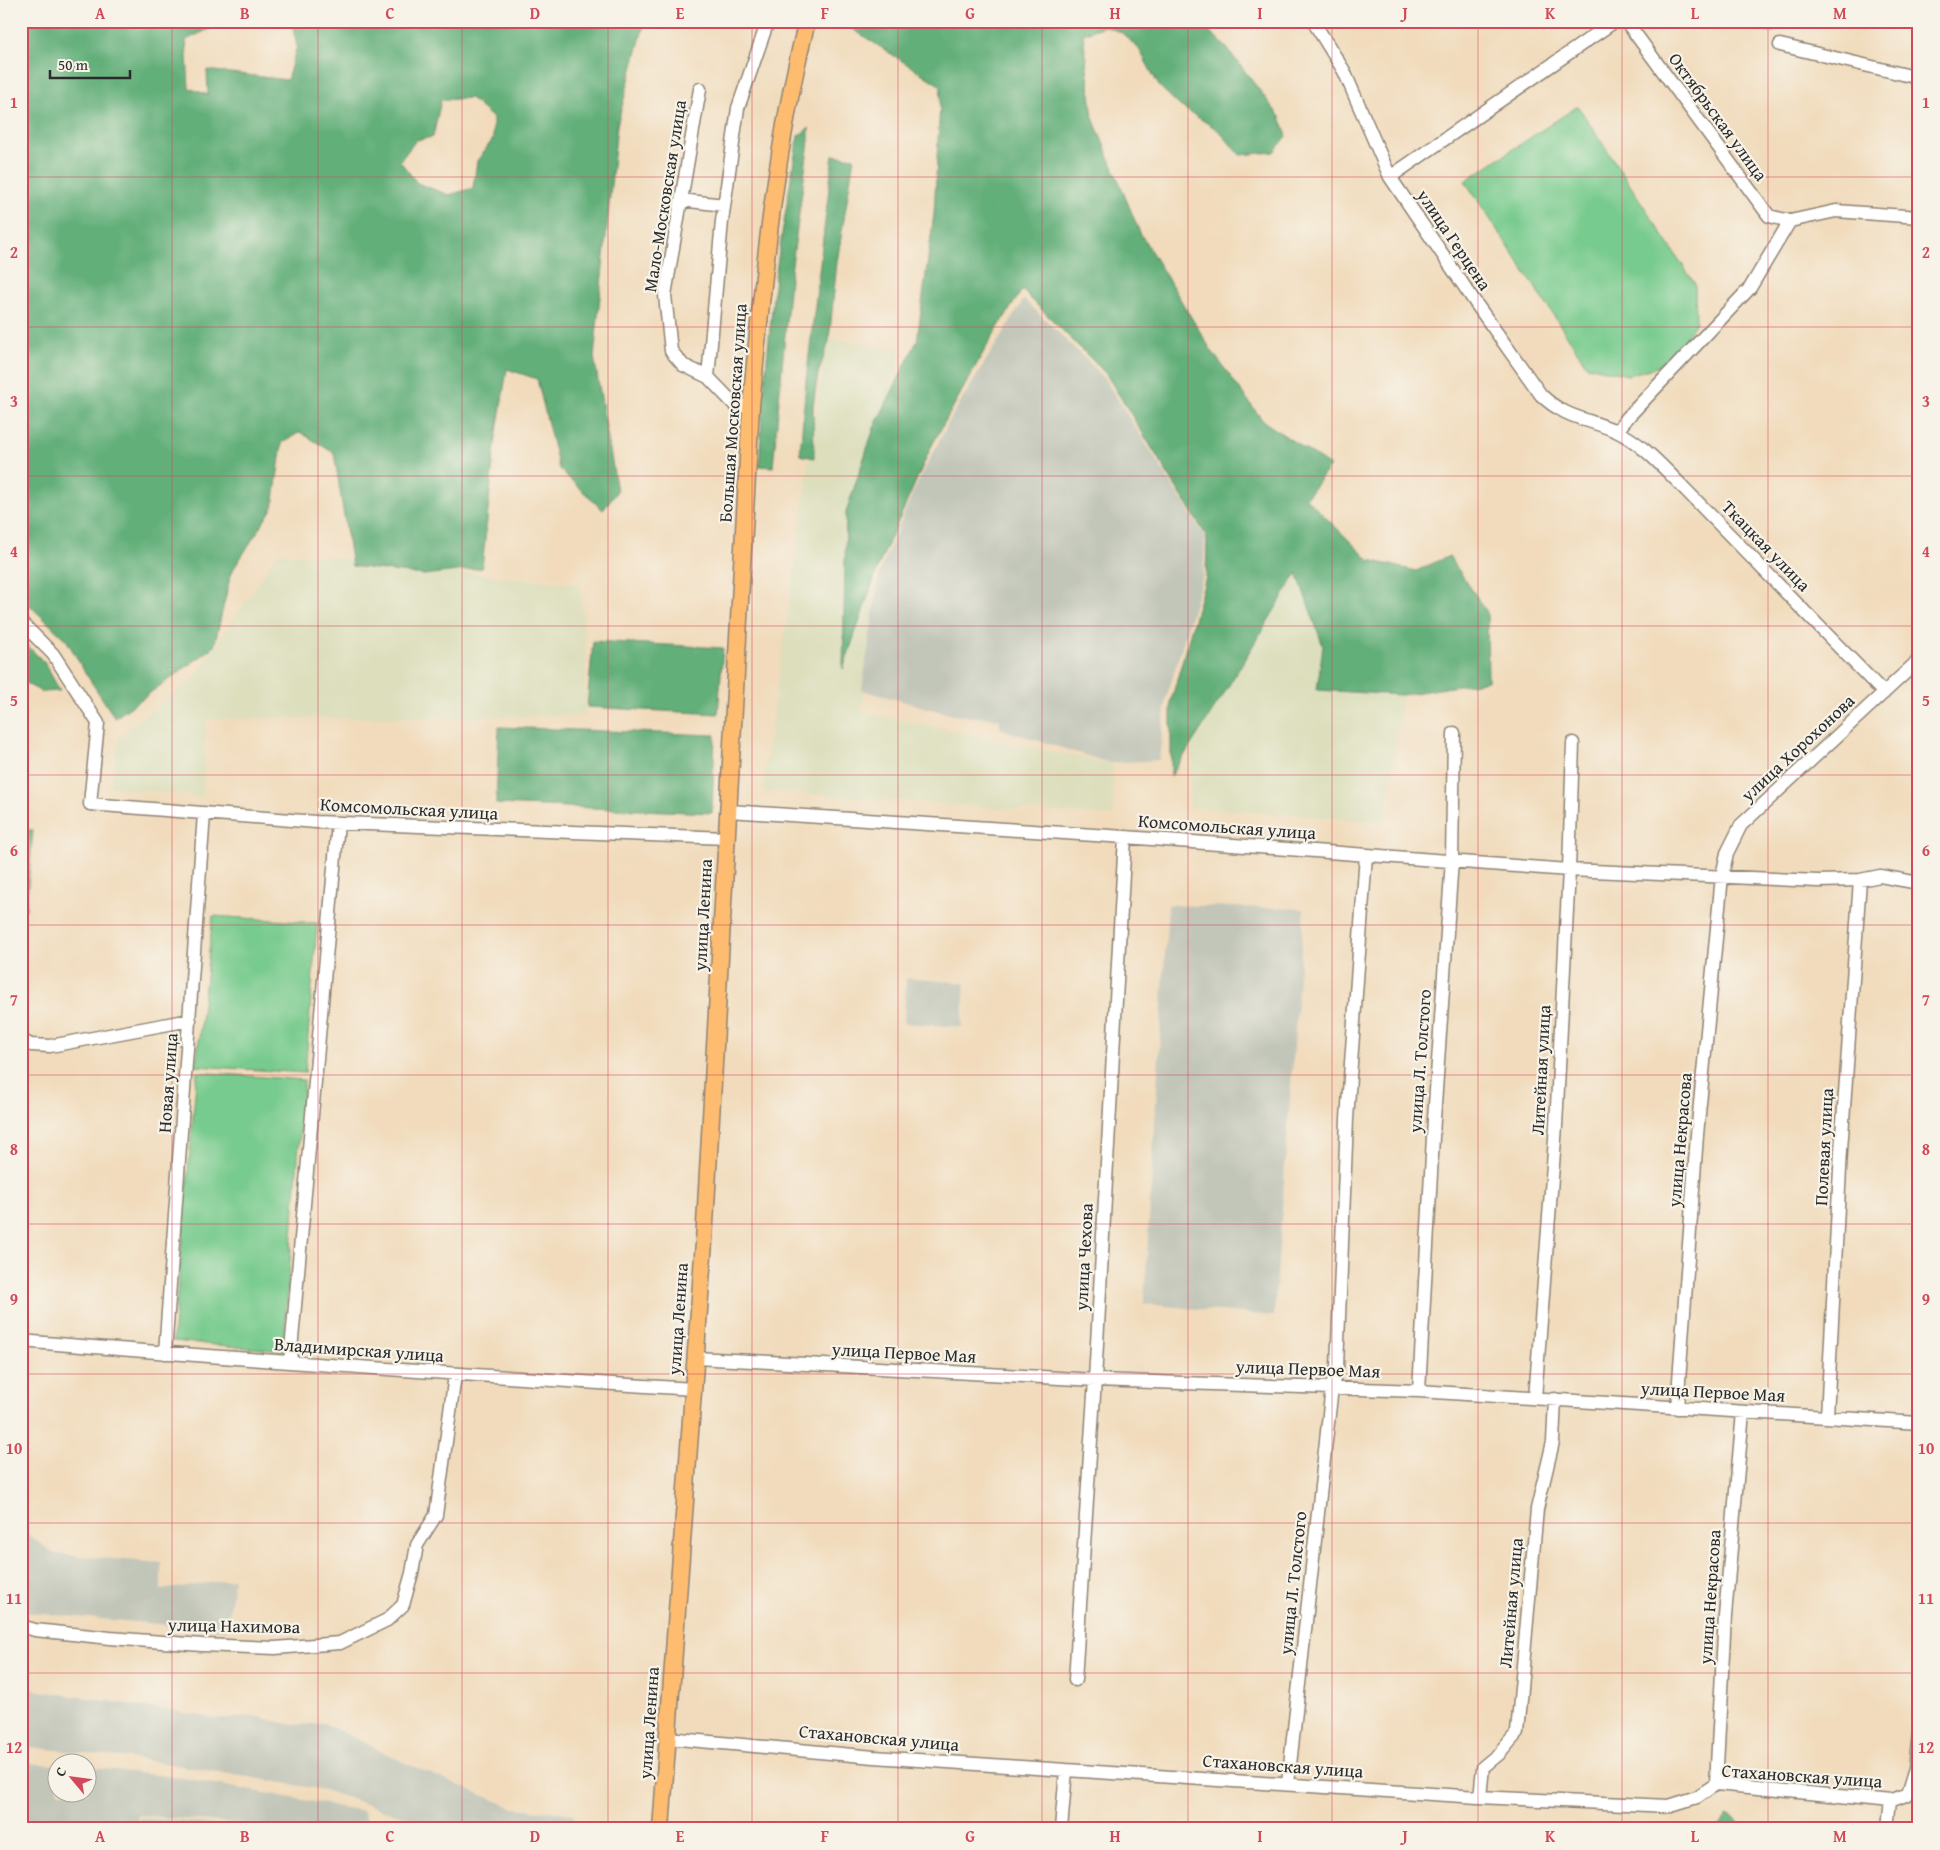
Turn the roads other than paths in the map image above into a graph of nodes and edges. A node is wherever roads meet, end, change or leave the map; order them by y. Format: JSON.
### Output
{"nodes":[{"id":1,"x":768,"y":21,"type":"edge"},
{"id":2,"x":806,"y":21,"type":"edge"},
{"id":3,"x":1313,"y":21,"type":"edge"},
{"id":4,"x":1615,"y":21,"type":"edge"},
{"id":5,"x":1626,"y":21,"type":"edge"},
{"id":6,"x":1780,"y":45,"type":"dead end"},
{"id":7,"x":1919,"y":78,"type":"edge"},
{"id":8,"x":700,"y":88,"type":"dead end"},
{"id":9,"x":1390,"y":177,"type":"junction"},
{"id":10,"x":680,"y":200,"type":"junction"},
{"id":11,"x":724,"y":205,"type":"junction"},
{"id":12,"x":1919,"y":217,"type":"edge"},
{"id":13,"x":1790,"y":221,"type":"junction"},
{"id":14,"x":708,"y":377,"type":"junction"},
{"id":15,"x":752,"y":406,"type":"junction"},
{"id":16,"x":1617,"y":432,"type":"junction"},
{"id":17,"x":21,"y":622,"type":"edge"},
{"id":18,"x":1919,"y":660,"type":"edge"},
{"id":19,"x":1884,"y":693,"type":"junction"},
{"id":20,"x":1454,"y":733,"type":"dead end"},
{"id":21,"x":1573,"y":743,"type":"dead end"},
{"id":22,"x":729,"y":811,"type":"junction"},
{"id":23,"x":204,"y":814,"type":"junction"},
{"id":24,"x":338,"y":823,"type":"junction"},
{"id":25,"x":1125,"y":837,"type":"junction"},
{"id":26,"x":727,"y":838,"type":"junction"},
{"id":27,"x":1366,"y":855,"type":"junction"},
{"id":28,"x":1452,"y":860,"type":"junction"},
{"id":29,"x":1569,"y":870,"type":"junction"},
{"id":30,"x":1722,"y":876,"type":"junction"},
{"id":31,"x":1860,"y":880,"type":"junction"},
{"id":32,"x":1919,"y":883,"type":"edge"},
{"id":33,"x":190,"y":1020,"type":"junction"},
{"id":34,"x":21,"y":1040,"type":"edge"},
{"id":35,"x":21,"y":1341,"type":"edge"},
{"id":36,"x":165,"y":1353,"type":"junction"},
{"id":37,"x":696,"y":1358,"type":"junction"},
{"id":38,"x":290,"y":1362,"type":"junction"},
{"id":39,"x":456,"y":1375,"type":"junction"},
{"id":40,"x":1095,"y":1380,"type":"junction"},
{"id":41,"x":1332,"y":1387,"type":"junction"},
{"id":42,"x":694,"y":1389,"type":"junction"},
{"id":43,"x":1419,"y":1391,"type":"junction"},
{"id":44,"x":1536,"y":1398,"type":"junction"},
{"id":45,"x":1554,"y":1399,"type":"junction"},
{"id":46,"x":1677,"y":1408,"type":"junction"},
{"id":47,"x":1743,"y":1412,"type":"junction"},
{"id":48,"x":1827,"y":1416,"type":"junction"},
{"id":49,"x":1919,"y":1423,"type":"edge"},
{"id":50,"x":21,"y":1626,"type":"edge"},
{"id":51,"x":1075,"y":1680,"type":"dead end"},
{"id":52,"x":1919,"y":1733,"type":"edge"},
{"id":53,"x":668,"y":1738,"type":"junction"},
{"id":54,"x":1066,"y":1770,"type":"junction"},
{"id":55,"x":1288,"y":1783,"type":"junction"},
{"id":56,"x":1716,"y":1784,"type":"junction"},
{"id":57,"x":1480,"y":1797,"type":"junction"},
{"id":58,"x":1891,"y":1801,"type":"junction"},
{"id":59,"x":661,"y":1829,"type":"edge"},
{"id":60,"x":1061,"y":1829,"type":"edge"},
{"id":61,"x":1888,"y":1829,"type":"edge"}],
"edges":[{"from":1,"to":11,"type":"street"},
{"from":2,"to":15,"type":"main road","name":"Большая Московская улица"},
{"from":3,"to":9,"type":"street","name":"улица Герцена"},
{"from":4,"to":9,"type":"street"},
{"from":5,"to":13,"type":"street","name":"Октябрьская улица"},
{"from":6,"to":7,"type":"street"},
{"from":8,"to":10,"type":"street","name":"Мало-Московская улица"},
{"from":9,"to":16,"type":"street","name":"улица Герцена"},
{"from":10,"to":11,"type":"street"},
{"from":10,"to":14,"type":"street","name":"Мало-Московская улица"},
{"from":11,"to":14,"type":"street"},
{"from":12,"to":13,"type":"street"},
{"from":13,"to":16,"type":"street"},
{"from":14,"to":15,"type":"street"},
{"from":15,"to":22,"type":"main road","name":"Большая Московская улица"},
{"from":16,"to":19,"type":"street","name":"Ткацкая улица"},
{"from":17,"to":23,"type":"street","name":"Комсомольская улица"},
{"from":18,"to":19,"type":"street","name":"улица Хорохонова"},
{"from":19,"to":30,"type":"street","name":"улица Хорохонова"},
{"from":20,"to":28,"type":"street","name":"улица Л. Толстого"},
{"from":21,"to":29,"type":"street","name":"Литейная улица"},
{"from":22,"to":25,"type":"street","name":"Комсомольская улица"},
{"from":22,"to":26,"type":"main road","name":"улица Ленина"},
{"from":23,"to":24,"type":"street","name":"Комсомольская улица"},
{"from":23,"to":33,"type":"street","name":"Новая улица"},
{"from":24,"to":26,"type":"street","name":"Комсомольская улица"},
{"from":24,"to":38,"type":"street"},
{"from":25,"to":27,"type":"street","name":"Комсомольская улица"},
{"from":25,"to":40,"type":"street","name":"улица Чехова"},
{"from":26,"to":37,"type":"main road","name":"улица Ленина"},
{"from":27,"to":28,"type":"street","name":"Комсомольская улица"},
{"from":27,"to":41,"type":"street","name":"улица Л. Толстого"},
{"from":28,"to":29,"type":"street","name":"Комсомольская улица"},
{"from":28,"to":43,"type":"street","name":"улица Л. Толстого"},
{"from":29,"to":30,"type":"street","name":"Комсомольская улица"},
{"from":29,"to":44,"type":"street","name":"Литейная улица"},
{"from":30,"to":31,"type":"street","name":"Комсомольская улица"},
{"from":30,"to":46,"type":"street","name":"улица Некрасова"},
{"from":31,"to":32,"type":"street","name":"Комсомольская улица"},
{"from":31,"to":48,"type":"street","name":"Полевая улица"},
{"from":33,"to":34,"type":"street"},
{"from":33,"to":36,"type":"street","name":"Новая улица"},
{"from":35,"to":36,"type":"street","name":"Владимирская улица"},
{"from":36,"to":38,"type":"street","name":"Владимирская улица"},
{"from":37,"to":40,"type":"street","name":"улица Первое Мая"},
{"from":37,"to":42,"type":"main road","name":"улица Ленина"},
{"from":38,"to":39,"type":"street","name":"Владимирская улица"},
{"from":39,"to":42,"type":"street","name":"Владимирская улица"},
{"from":39,"to":50,"type":"street","name":"улица Нахимова"},
{"from":40,"to":41,"type":"street","name":"улица Первое Мая"},
{"from":40,"to":51,"type":"street","name":"улица Чехова"},
{"from":41,"to":43,"type":"street","name":"улица Первое Мая"},
{"from":41,"to":55,"type":"street","name":"улица Л. Толстого"},
{"from":42,"to":53,"type":"main road","name":"улица Ленина"},
{"from":43,"to":44,"type":"street","name":"улица Первое Мая"},
{"from":44,"to":45,"type":"street","name":"улица Первое Мая"},
{"from":45,"to":46,"type":"street","name":"улица Первое Мая"},
{"from":45,"to":57,"type":"street","name":"Литейная улица"},
{"from":46,"to":47,"type":"street","name":"улица Первое Мая"},
{"from":47,"to":48,"type":"street","name":"улица Первое Мая"},
{"from":47,"to":56,"type":"street","name":"улица Некрасова"},
{"from":48,"to":49,"type":"street","name":"улица Первое Мая"},
{"from":52,"to":58,"type":"street"},
{"from":53,"to":54,"type":"street","name":"Стахановская улица"},
{"from":53,"to":59,"type":"main road","name":"улица Ленина"},
{"from":54,"to":55,"type":"street","name":"Стахановская улица"},
{"from":54,"to":60,"type":"street"},
{"from":55,"to":57,"type":"street","name":"Стахановская улица"},
{"from":56,"to":57,"type":"street","name":"Стахановская улица"},
{"from":56,"to":58,"type":"street","name":"Стахановская улица"},
{"from":58,"to":61,"type":"street"}]}
